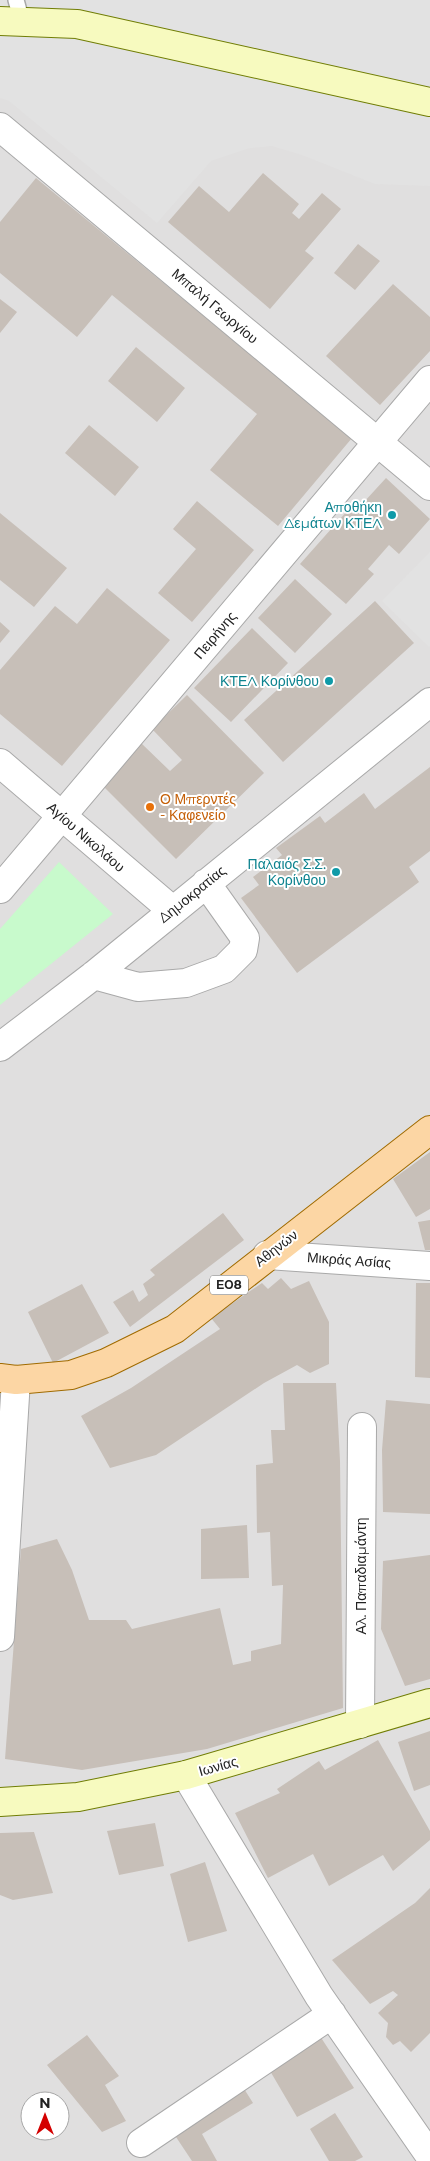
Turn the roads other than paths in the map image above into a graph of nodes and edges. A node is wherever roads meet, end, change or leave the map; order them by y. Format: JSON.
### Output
{"nodes":[{"id":1,"x":13,"y":14,"type":"edge"},
{"id":2,"x":430,"y":102,"type":"edge"},
{"id":3,"x":0,"y":127,"type":"edge"},
{"id":4,"x":430,"y":380,"type":"edge"},
{"id":5,"x":377,"y":442,"type":"junction"},
{"id":6,"x":430,"y":486,"type":"edge"},
{"id":7,"x":430,"y":702,"type":"edge"},
{"id":8,"x":0,"y":763,"type":"edge"},
{"id":9,"x":63,"y":817,"type":"junction"},
{"id":10,"x":206,"y":883,"type":"junction"},
{"id":11,"x":0,"y":889,"type":"edge"},
{"id":12,"x":172,"y":910,"type":"junction"},
{"id":13,"x":94,"y":975,"type":"junction"},
{"id":14,"x":0,"y":1047,"type":"edge"},
{"id":15,"x":430,"y":1130,"type":"edge"},
{"id":16,"x":267,"y":1255,"type":"junction"},
{"id":17,"x":430,"y":1266,"type":"edge"},
{"id":18,"x":8,"y":1379,"type":"edge"},
{"id":19,"x":362,"y":1428,"type":"dead end"},
{"id":20,"x":0,"y":1638,"type":"edge"},
{"id":21,"x":430,"y":1702,"type":"edge"},
{"id":22,"x":360,"y":1724,"type":"junction"},
{"id":23,"x":186,"y":1775,"type":"junction"},
{"id":24,"x":0,"y":1802,"type":"edge"},
{"id":25,"x":332,"y":2014,"type":"junction"},
{"id":26,"x":140,"y":2143,"type":"dead end"},
{"id":27,"x":430,"y":2156,"type":"edge"}],
"edges":[{"from":1,"to":2,"type":"street"},
{"from":3,"to":5,"type":"street","name":"Μπαλή Γεωργίου"},
{"from":4,"to":5,"type":"street","name":"Πειρήνης"},
{"from":5,"to":6,"type":"street","name":"Μπαλή Γεωργίου"},
{"from":5,"to":9,"type":"street","name":"Πειρήνης"},
{"from":7,"to":10,"type":"street","name":"Δημοκρατίας"},
{"from":8,"to":9,"type":"street","name":"Αγίου Νικολάου"},
{"from":9,"to":11,"type":"street","name":"Πειρήνης"},
{"from":9,"to":12,"type":"street","name":"Αγίου Νικολάου"},
{"from":10,"to":12,"type":"street","name":"Δημοκρατίας"},
{"from":10,"to":13,"type":"street"},
{"from":12,"to":13,"type":"street","name":"Δημοκρατίας"},
{"from":13,"to":14,"type":"street","name":"Δημοκρατίας"},
{"from":15,"to":16,"type":"main road","name":"Αθηνών","number":"ΕΟ8"},
{"from":16,"to":17,"type":"street","name":"Μικράς Ασίας"},
{"from":16,"to":18,"type":"main road","name":"Αθηνών","number":"ΕΟ8"},
{"from":18,"to":20,"type":"street"},
{"from":19,"to":22,"type":"street","name":"Αλ. Παπαδιαμάντη"},
{"from":21,"to":22,"type":"street","name":"Ιωνίας"},
{"from":22,"to":23,"type":"street","name":"Ιωνίας"},
{"from":23,"to":24,"type":"street","name":"Ιωνίας"},
{"from":23,"to":25,"type":"street"},
{"from":25,"to":26,"type":"street"},
{"from":25,"to":27,"type":"street"}]}
